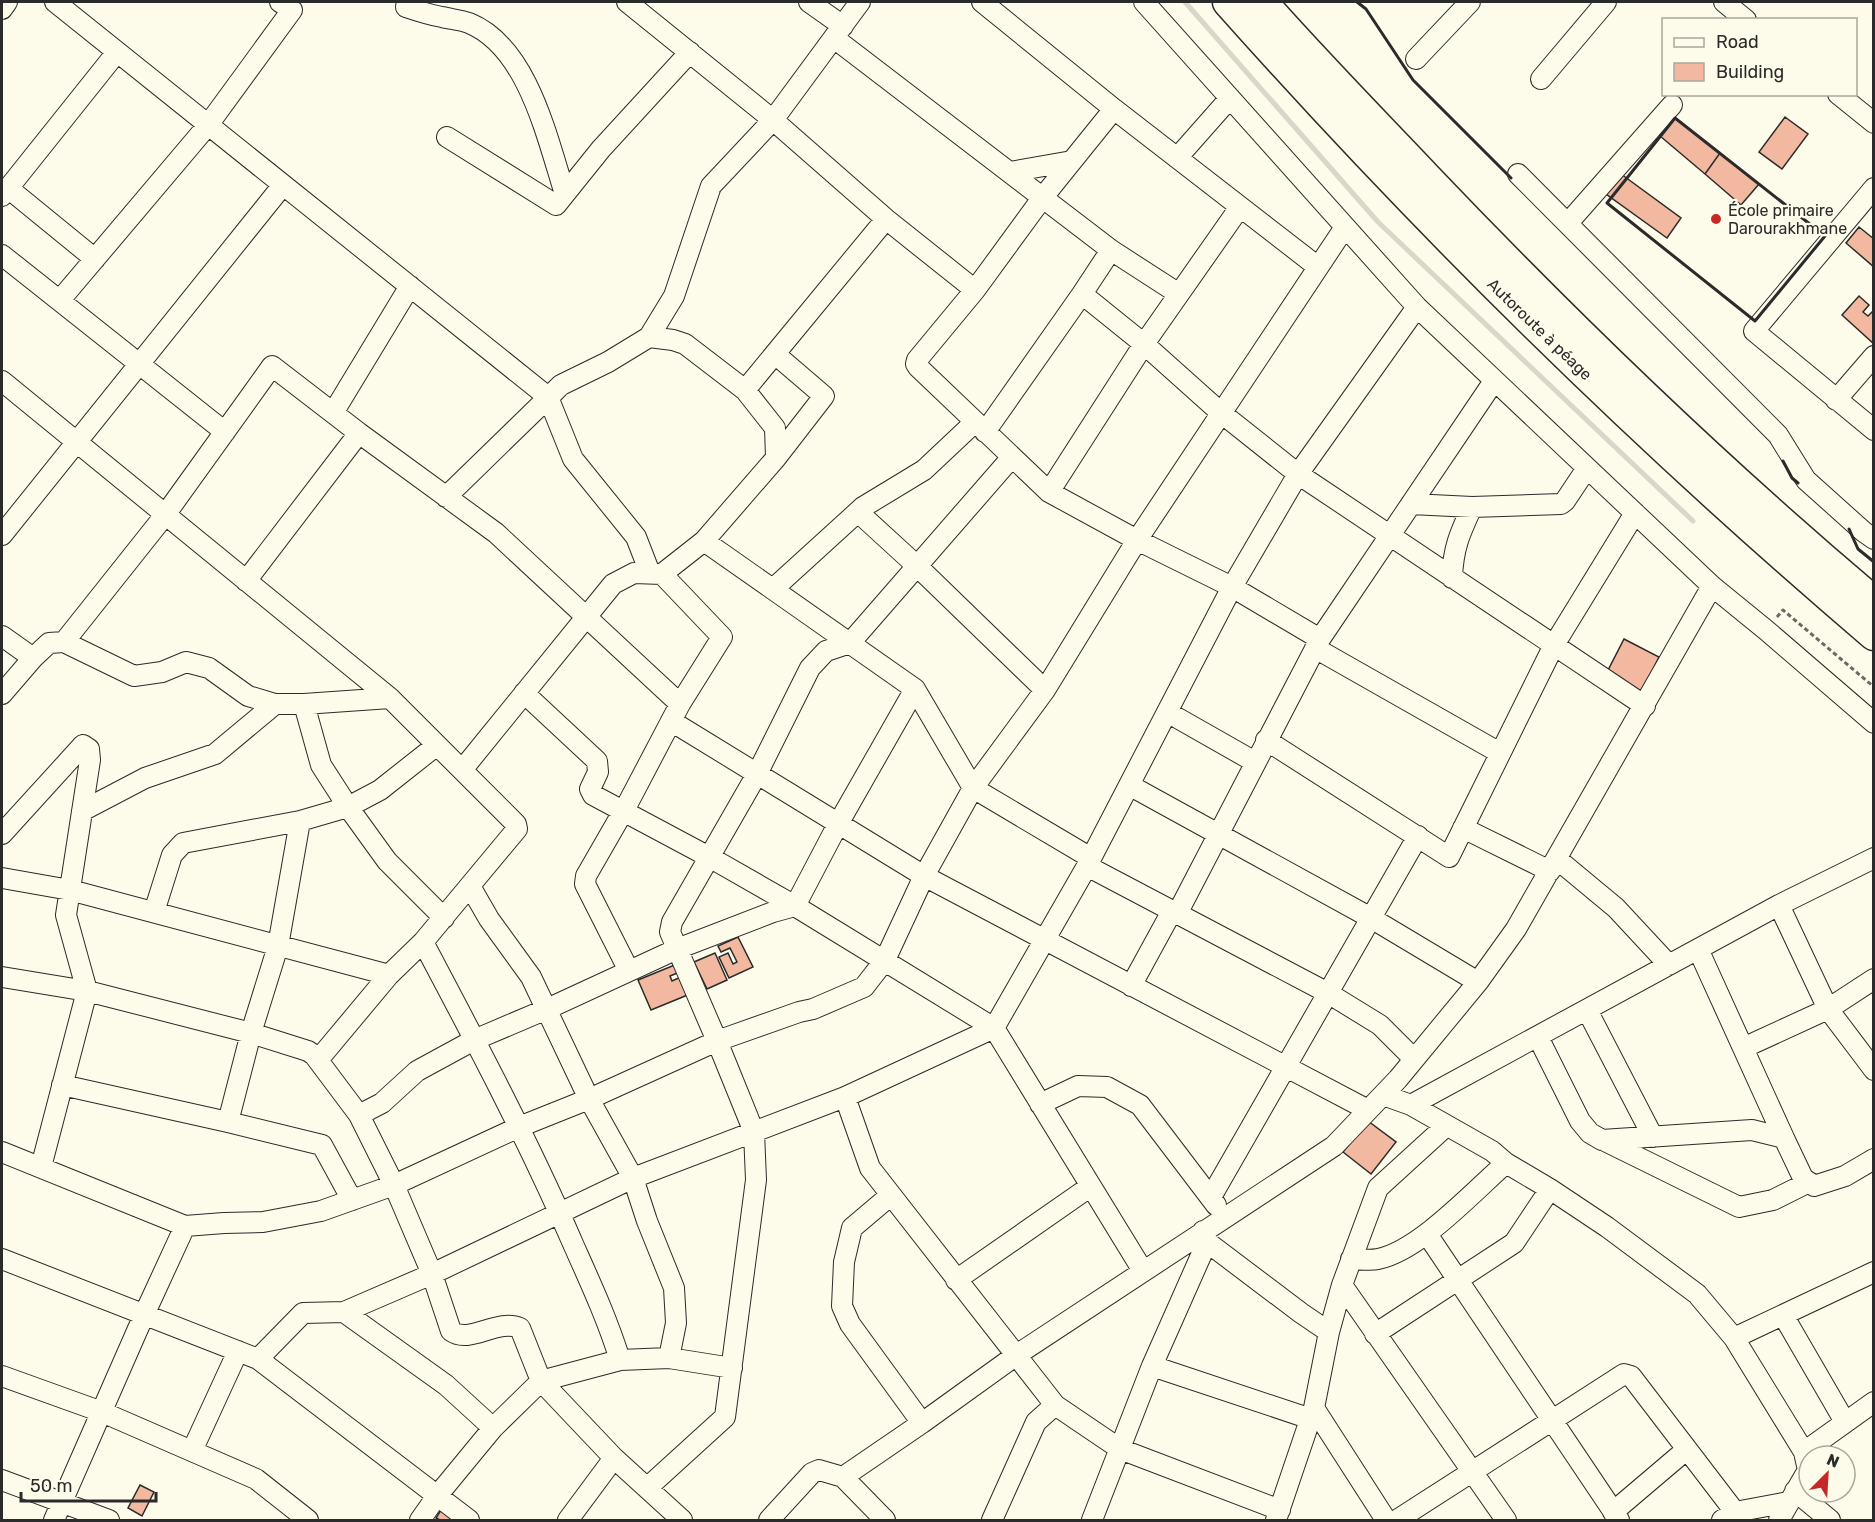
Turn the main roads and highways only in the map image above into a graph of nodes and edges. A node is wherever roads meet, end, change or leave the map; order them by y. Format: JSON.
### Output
{"nodes":[{"id":1,"x":1228,"y":2,"type":"edge"},
{"id":2,"x":1262,"y":2,"type":"edge"},
{"id":3,"x":1874,"y":602,"type":"edge"},
{"id":4,"x":1874,"y":636,"type":"edge"}],
"edges":[{"from":1,"to":4,"type":"highway","name":"Autoroute à péage"},
{"from":2,"to":3,"type":"highway"}]}
